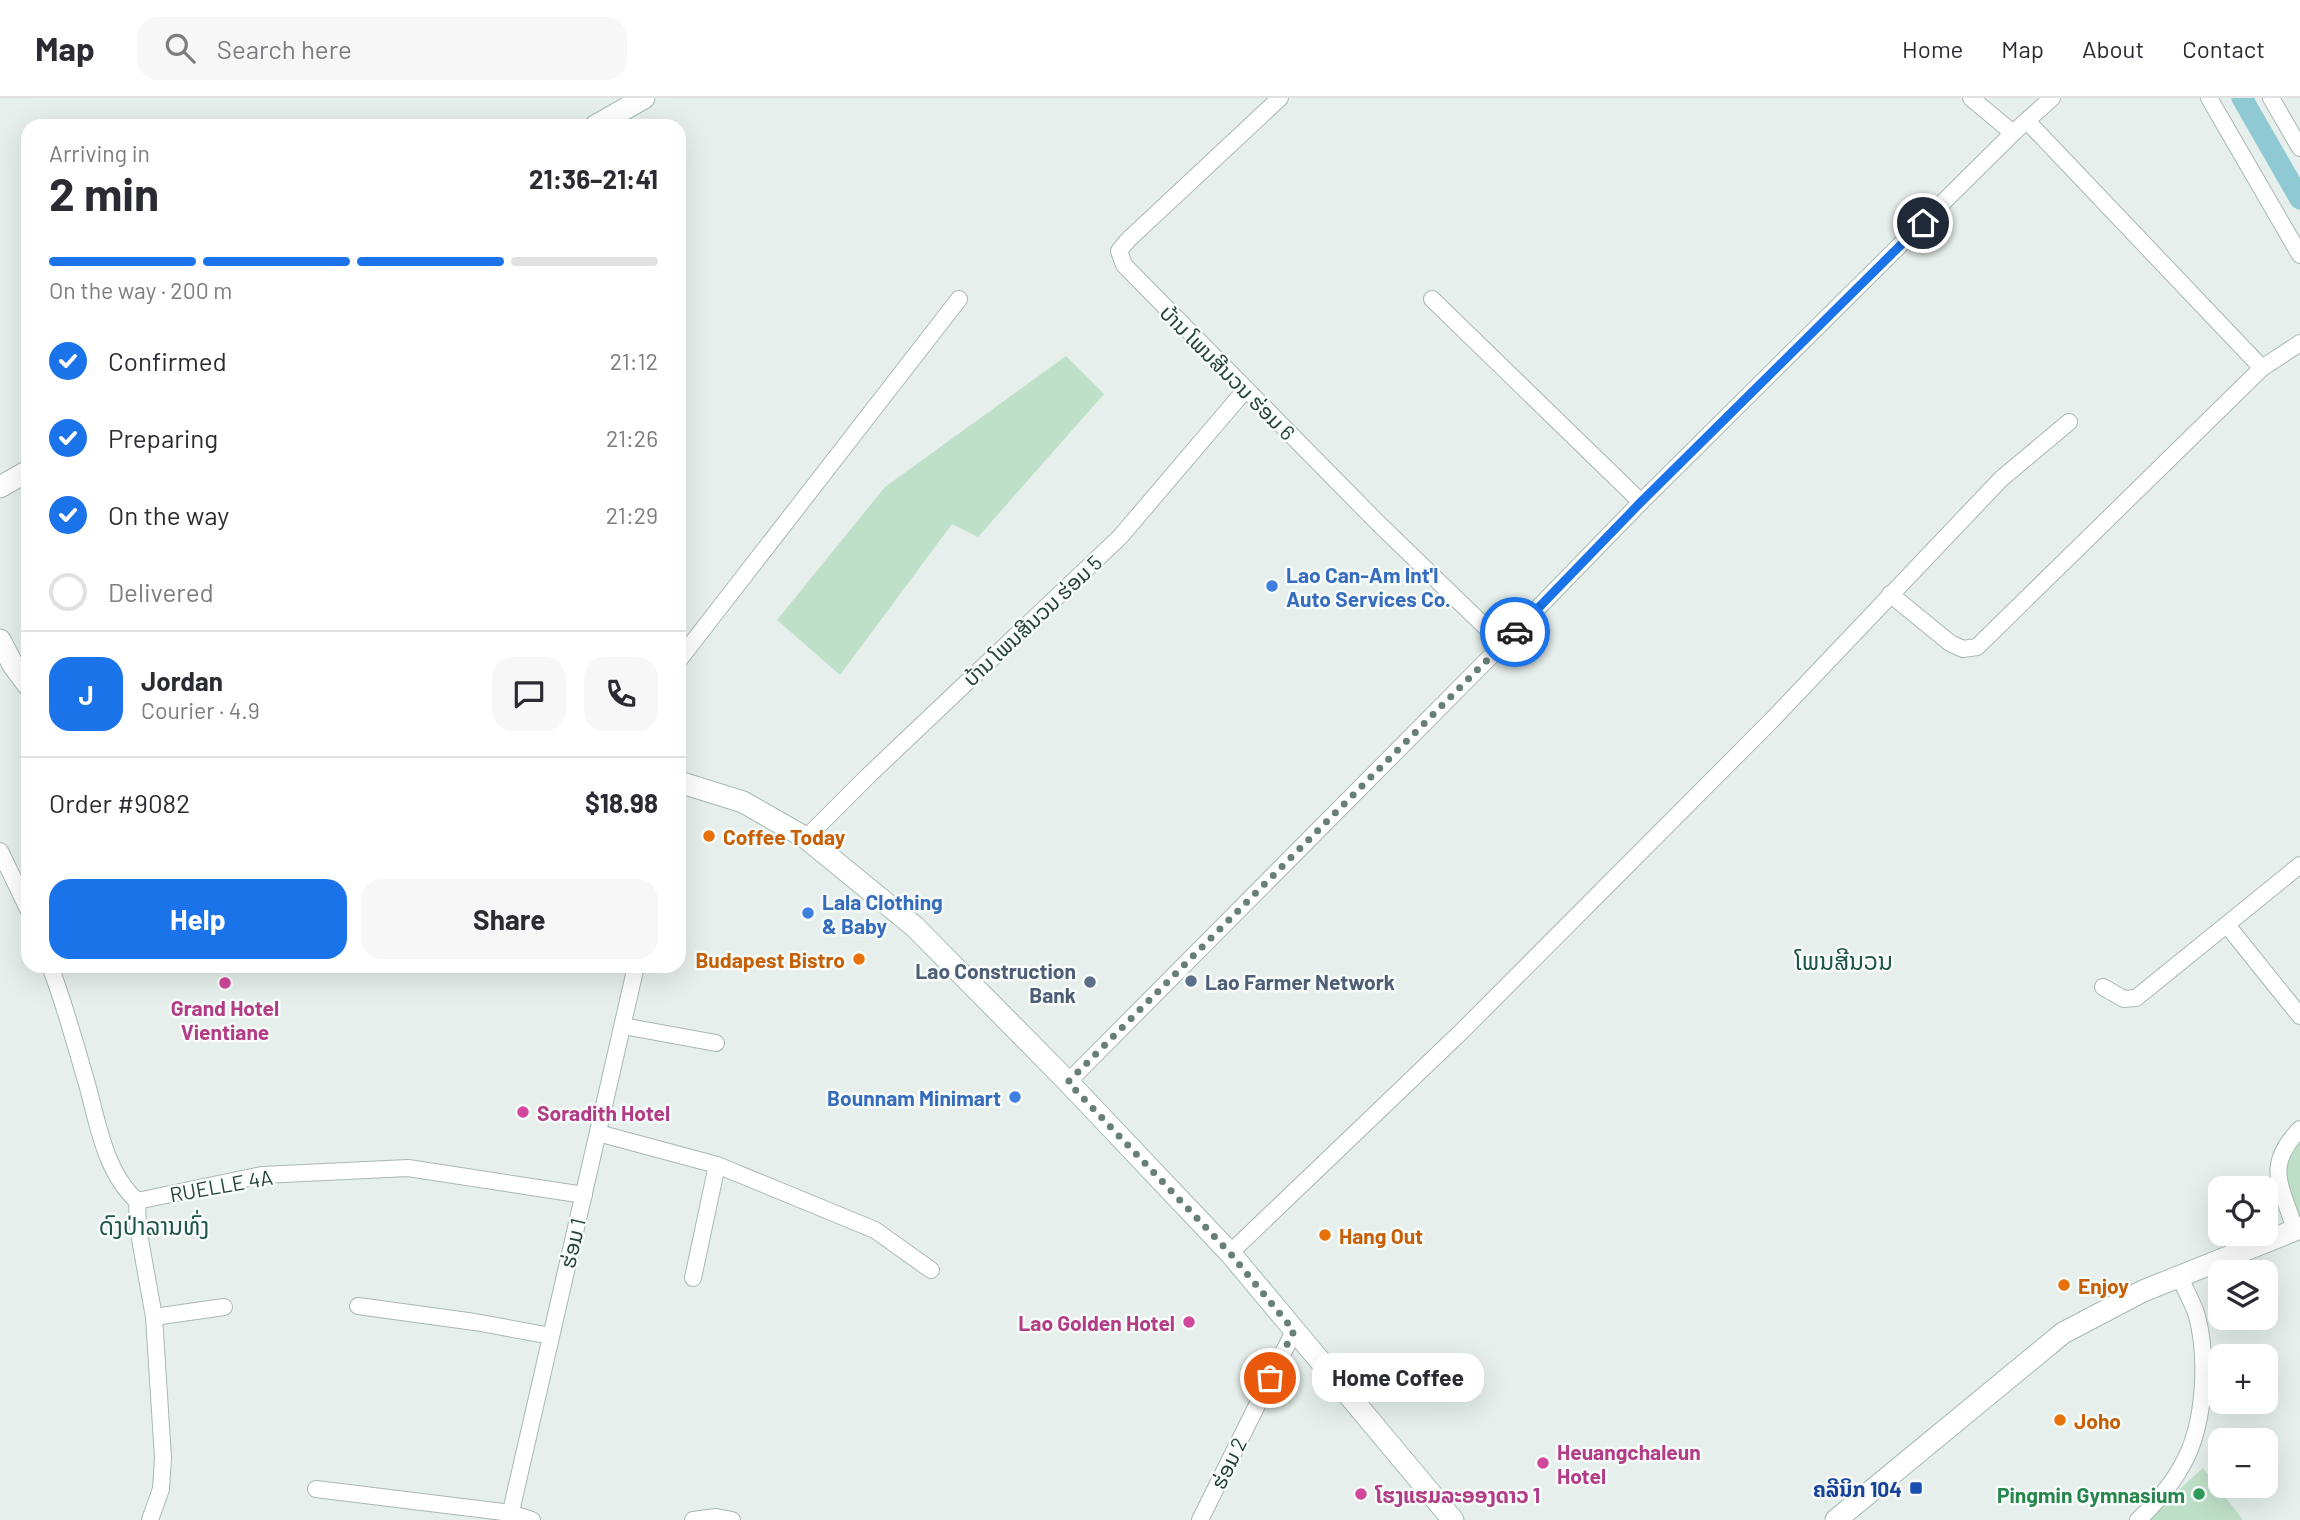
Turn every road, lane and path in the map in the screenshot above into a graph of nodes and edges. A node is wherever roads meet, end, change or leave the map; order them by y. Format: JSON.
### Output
{"nodes":[{"id":1,"x":644,"y":98,"type":"edge"},
{"id":2,"x":1280,"y":98,"type":"edge"},
{"id":3,"x":1971,"y":98,"type":"edge"},
{"id":4,"x":2052,"y":98,"type":"edge"},
{"id":5,"x":2208,"y":98,"type":"edge"},
{"id":6,"x":2271,"y":98,"type":"edge"},
{"id":7,"x":607,"y":119,"type":"edge"},
{"id":8,"x":2027,"y":121,"type":"junction"},
{"id":9,"x":2012,"y":133,"type":"junction"},
{"id":10,"x":2300,"y":148,"type":"edge"},
{"id":11,"x":2300,"y":255,"type":"edge"},
{"id":12,"x":959,"y":299,"type":"dead end"},
{"id":13,"x":1432,"y":299,"type":"dead end"},
{"id":14,"x":2300,"y":343,"type":"edge"},
{"id":15,"x":2262,"y":368,"type":"junction"},
{"id":16,"x":1246,"y":389,"type":"junction"},
{"id":17,"x":2069,"y":422,"type":"dead end"},
{"id":18,"x":21,"y":475,"type":"edge"},
{"id":19,"x":0,"y":487,"type":"edge"},
{"id":20,"x":1641,"y":502,"type":"junction"},
{"id":21,"x":1890,"y":594,"type":"junction"},
{"id":22,"x":0,"y":640,"type":"edge"},
{"id":23,"x":1503,"y":644,"type":"junction"},
{"id":24,"x":686,"y":651,"type":"edge"},
{"id":25,"x":7,"y":668,"type":"edge"},
{"id":26,"x":21,"y":679,"type":"edge"},
{"id":27,"x":686,"y":784,"type":"edge"},
{"id":28,"x":806,"y":838,"type":"junction"},
{"id":29,"x":0,"y":851,"type":"edge"},
{"id":30,"x":2300,"y":865,"type":"edge"},
{"id":31,"x":21,"y":894,"type":"edge"},
{"id":32,"x":2227,"y":925,"type":"junction"},
{"id":33,"x":53,"y":973,"type":"edge"},
{"id":34,"x":634,"y":973,"type":"edge"},
{"id":35,"x":2103,"y":987,"type":"dead end"},
{"id":36,"x":2300,"y":1016,"type":"edge"},
{"id":37,"x":623,"y":1026,"type":"junction"},
{"id":38,"x":716,"y":1043,"type":"dead end"},
{"id":39,"x":1068,"y":1082,"type":"junction"},
{"id":40,"x":2300,"y":1129,"type":"edge"},
{"id":41,"x":598,"y":1133,"type":"junction"},
{"id":42,"x":717,"y":1165,"type":"junction"},
{"id":43,"x":584,"y":1195,"type":"junction"},
{"id":44,"x":137,"y":1201,"type":"junction"},
{"id":45,"x":2298,"y":1233,"type":"edge"},
{"id":46,"x":1230,"y":1253,"type":"junction"},
{"id":47,"x":931,"y":1270,"type":"dead end"},
{"id":48,"x":2179,"y":1276,"type":"junction"},
{"id":49,"x":693,"y":1278,"type":"dead end"},
{"id":50,"x":224,"y":1307,"type":"dead end"},
{"id":51,"x":358,"y":1307,"type":"dead end"},
{"id":52,"x":154,"y":1317,"type":"junction"},
{"id":53,"x":1294,"y":1331,"type":"junction"},
{"id":54,"x":551,"y":1336,"type":"junction"},
{"id":55,"x":317,"y":1489,"type":"dead end"},
{"id":56,"x":510,"y":1517,"type":"edge"},
{"id":57,"x":150,"y":1520,"type":"edge"},
{"id":58,"x":532,"y":1520,"type":"edge"},
{"id":59,"x":693,"y":1520,"type":"edge"},
{"id":60,"x":732,"y":1520,"type":"edge"},
{"id":61,"x":1200,"y":1520,"type":"edge"},
{"id":62,"x":1453,"y":1520,"type":"edge"},
{"id":63,"x":1836,"y":1520,"type":"edge"},
{"id":64,"x":2138,"y":1520,"type":"edge"}],
"edges":[{"from":1,"to":7,"type":"street"},
{"from":2,"to":16,"type":"street","name":"ບ້ານ ໂພນສີນວນ ຮ່ອມ 6"},
{"from":3,"to":9,"type":"street"},
{"from":4,"to":8,"type":"street"},
{"from":5,"to":11,"type":"street"},
{"from":6,"to":10,"type":"street"},
{"from":8,"to":9,"type":"street"},
{"from":8,"to":15,"type":"street"},
{"from":9,"to":20,"type":"street"},
{"from":12,"to":24,"type":"street"},
{"from":13,"to":20,"type":"street"},
{"from":14,"to":15,"type":"street"},
{"from":15,"to":21,"type":"street"},
{"from":16,"to":23,"type":"street","name":"ບ້ານ ໂພນສີນວນ ຮ່ອມ 6"},
{"from":16,"to":28,"type":"street","name":"ບ້ານ ໂພນສີນວນ ຮ່ອມ 5"},
{"from":17,"to":21,"type":"street"},
{"from":18,"to":19,"type":"street"},
{"from":20,"to":23,"type":"street"},
{"from":21,"to":46,"type":"street"},
{"from":22,"to":25,"type":"street"},
{"from":23,"to":39,"type":"street"},
{"from":25,"to":26,"type":"street"},
{"from":27,"to":28,"type":"street"},
{"from":28,"to":39,"type":"street"},
{"from":29,"to":31,"type":"street"},
{"from":30,"to":32,"type":"street"},
{"from":32,"to":35,"type":"street"},
{"from":32,"to":36,"type":"street"},
{"from":33,"to":44,"type":"street"},
{"from":34,"to":37,"type":"street","name":"ຮ່ອມ 1"},
{"from":37,"to":38,"type":"street"},
{"from":37,"to":41,"type":"street","name":"ຮ່ອມ 1"},
{"from":39,"to":46,"type":"street"},
{"from":40,"to":45,"type":"street"},
{"from":41,"to":42,"type":"street"},
{"from":41,"to":43,"type":"street","name":"ຮ່ອມ 1"},
{"from":42,"to":47,"type":"street"},
{"from":42,"to":49,"type":"street"},
{"from":43,"to":44,"type":"street","name":"RUELLE 4A"},
{"from":43,"to":54,"type":"street","name":"ຮ່ອມ 1"},
{"from":44,"to":52,"type":"street"},
{"from":45,"to":48,"type":"street"},
{"from":46,"to":53,"type":"street"},
{"from":48,"to":63,"type":"street"},
{"from":48,"to":64,"type":"street"},
{"from":50,"to":52,"type":"street"},
{"from":51,"to":54,"type":"street"},
{"from":52,"to":57,"type":"street"},
{"from":53,"to":61,"type":"street","name":"ຮ່ອມ 2"},
{"from":53,"to":62,"type":"street"},
{"from":54,"to":56,"type":"street","name":"ຮ່ອມ 1"},
{"from":55,"to":56,"type":"street"},
{"from":56,"to":58,"type":"street"},
{"from":59,"to":60,"type":"street"}]}
